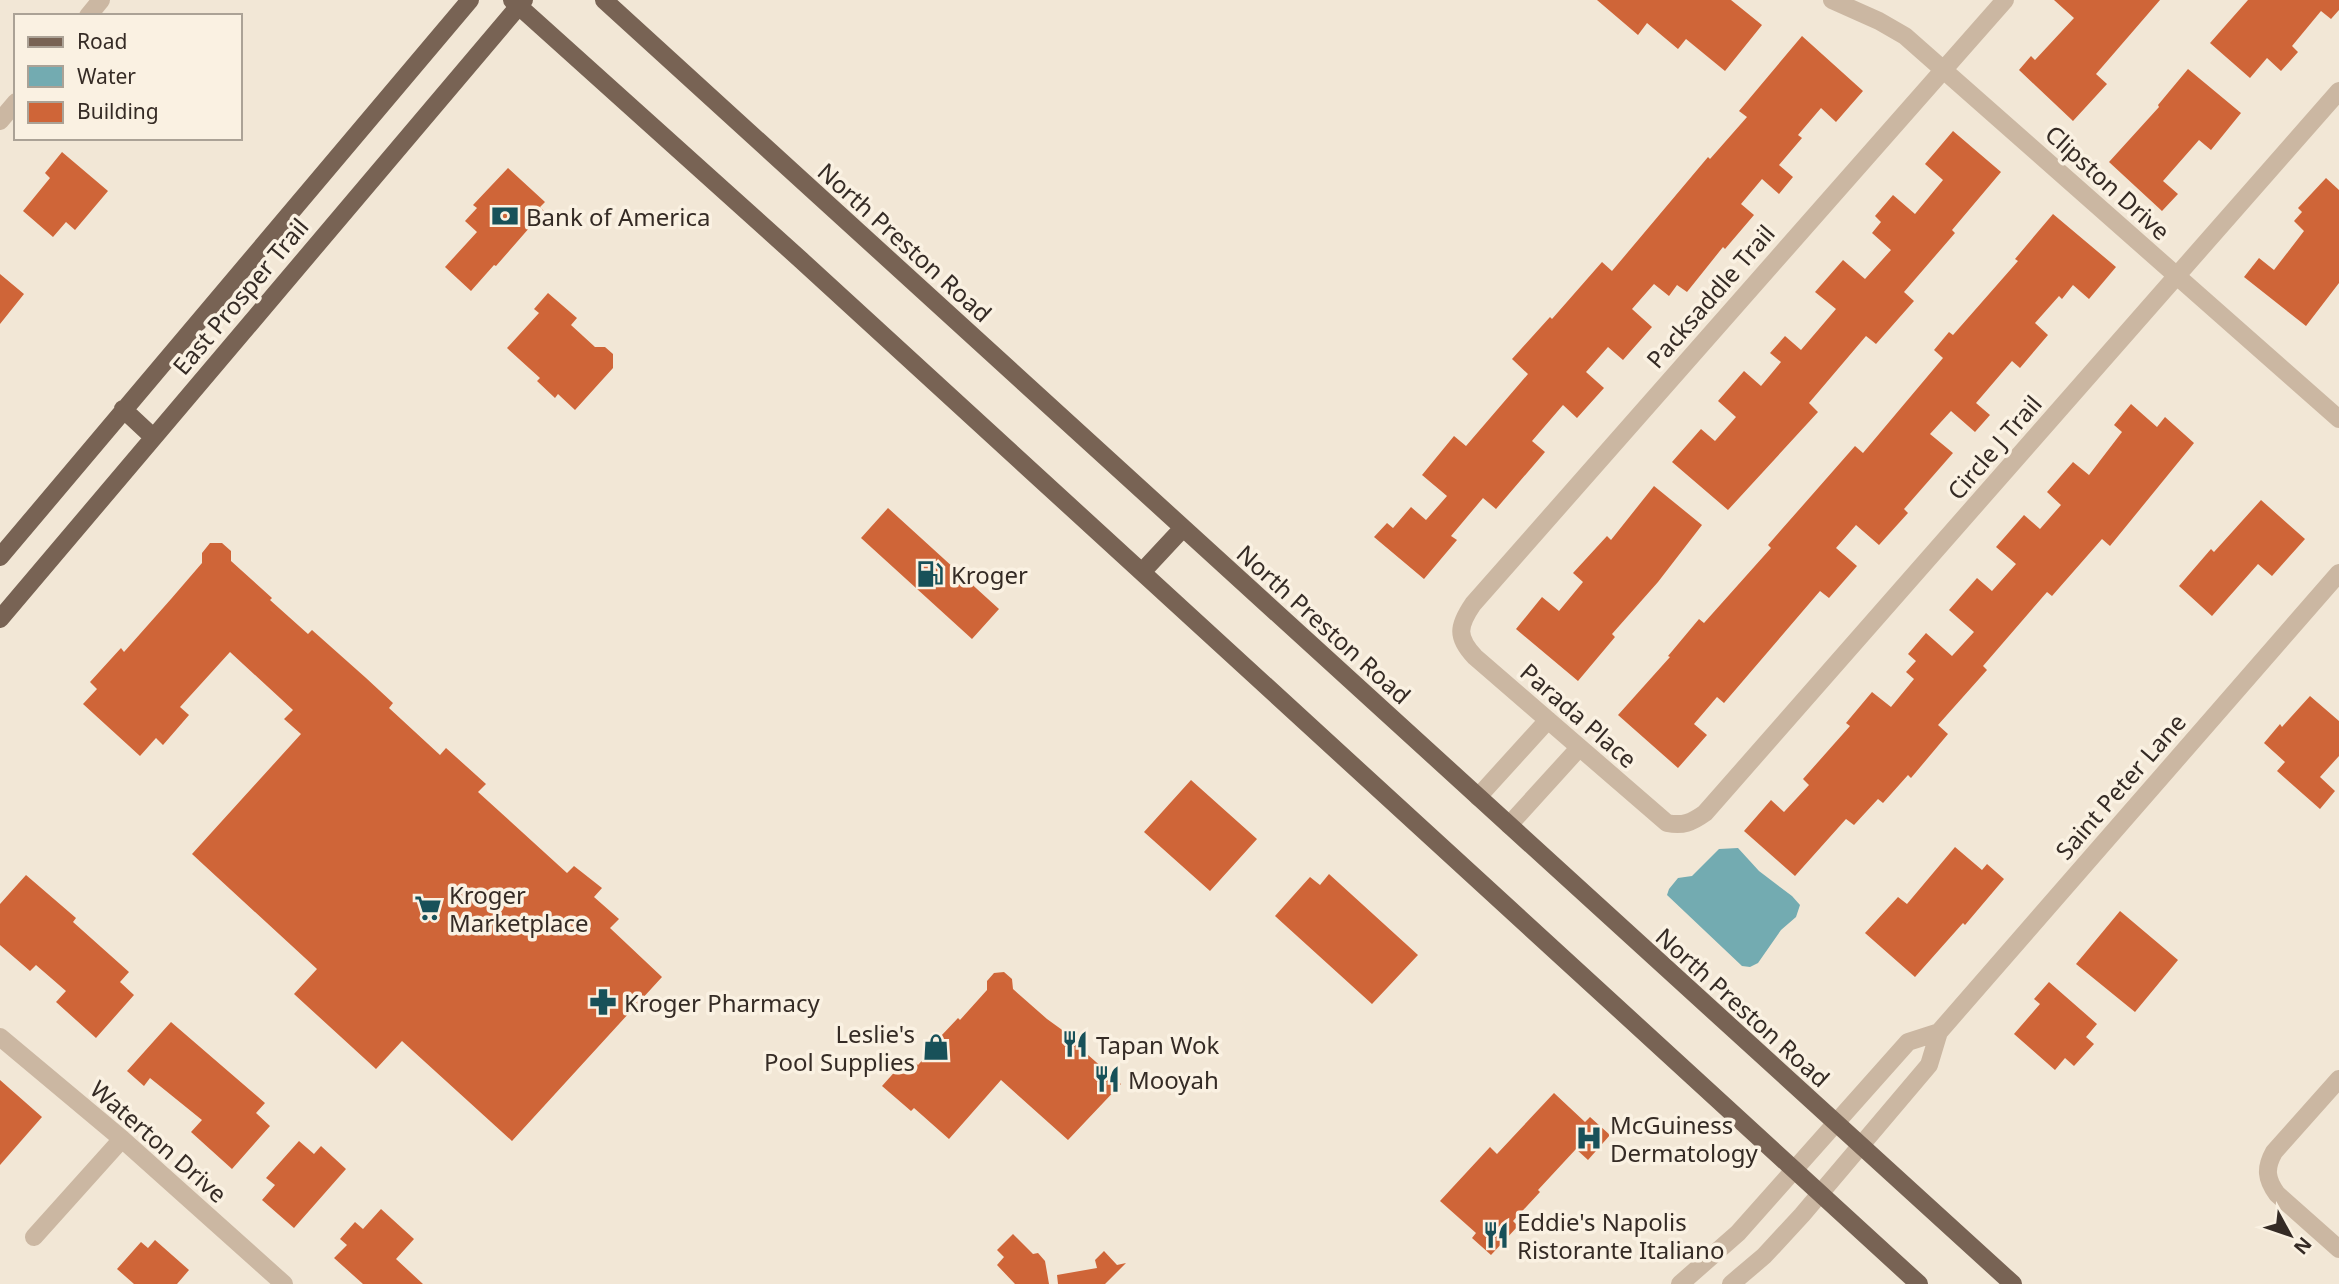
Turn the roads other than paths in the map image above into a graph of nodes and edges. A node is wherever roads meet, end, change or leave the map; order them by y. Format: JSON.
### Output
{"nodes":[{"id":1,"x":101,"y":0,"type":"edge"},
{"id":2,"x":470,"y":0,"type":"edge"},
{"id":3,"x":604,"y":0,"type":"edge"},
{"id":4,"x":1832,"y":0,"type":"edge"},
{"id":5,"x":2005,"y":0,"type":"edge"},
{"id":6,"x":518,"y":2,"type":"edge"},
{"id":7,"x":90,"y":14,"type":"edge"},
{"id":8,"x":1943,"y":69,"type":"junction"},
{"id":9,"x":2339,"y":91,"type":"edge"},
{"id":10,"x":14,"y":104,"type":"edge"},
{"id":11,"x":0,"y":121,"type":"edge"},
{"id":12,"x":2176,"y":276,"type":"junction"},
{"id":13,"x":123,"y":409,"type":"junction"},
{"id":14,"x":2339,"y":419,"type":"edge"},
{"id":15,"x":153,"y":437,"type":"junction"},
{"id":16,"x":1182,"y":528,"type":"junction"},
{"id":17,"x":0,"y":556,"type":"edge"},
{"id":18,"x":1142,"y":572,"type":"junction"},
{"id":19,"x":2339,"y":573,"type":"edge"},
{"id":20,"x":0,"y":619,"type":"edge"},
{"id":21,"x":1460,"y":630,"type":"joint"},
{"id":22,"x":1548,"y":720,"type":"junction"},
{"id":23,"x":1579,"y":748,"type":"junction"},
{"id":24,"x":1478,"y":797,"type":"junction"},
{"id":25,"x":1509,"y":825,"type":"junction"},
{"id":26,"x":1679,"y":825,"type":"joint"},
{"id":27,"x":1939,"y":1032,"type":"junction"},
{"id":28,"x":0,"y":1037,"type":"edge"},
{"id":29,"x":2339,"y":1079,"type":"edge"},
{"id":30,"x":1836,"y":1125,"type":"junction"},
{"id":31,"x":122,"y":1139,"type":"junction"},
{"id":32,"x":1860,"y":1147,"type":"junction"},
{"id":33,"x":1795,"y":1170,"type":"junction"},
{"id":34,"x":1820,"y":1194,"type":"junction"},
{"id":35,"x":34,"y":1237,"type":"dead end"},
{"id":36,"x":2339,"y":1249,"type":"edge"},
{"id":37,"x":284,"y":1284,"type":"edge"},
{"id":38,"x":1680,"y":1284,"type":"edge"},
{"id":39,"x":1731,"y":1284,"type":"edge"},
{"id":40,"x":1919,"y":1284,"type":"edge"},
{"id":41,"x":2012,"y":1284,"type":"edge"}],
"edges":[{"from":1,"to":7,"type":"street"},
{"from":2,"to":13,"type":"main road","name":"East Prosper Trail"},
{"from":3,"to":16,"type":"main road","name":"North Preston Road"},
{"from":4,"to":8,"type":"street","name":"Clipston Drive"},
{"from":5,"to":8,"type":"street","name":"Packsaddle Trail"},
{"from":6,"to":15,"type":"main road","name":"East Prosper Trail"},
{"from":6,"to":18,"type":"main road"},
{"from":8,"to":12,"type":"street","name":"Clipston Drive"},
{"from":8,"to":21,"type":"street","name":"Packsaddle Trail"},
{"from":9,"to":12,"type":"street","name":"Circle J Trail"},
{"from":10,"to":11,"type":"street"},
{"from":12,"to":14,"type":"street","name":"Clipston Drive"},
{"from":12,"to":26,"type":"street","name":"Circle J Trail"},
{"from":13,"to":15,"type":"main road"},
{"from":13,"to":17,"type":"main road","name":"East Prosper Trail"},
{"from":15,"to":20,"type":"main road","name":"East Prosper Trail"},
{"from":16,"to":18,"type":"main road"},
{"from":16,"to":24,"type":"main road","name":"North Preston Road"},
{"from":18,"to":33,"type":"main road"},
{"from":19,"to":27,"type":"street","name":"Saint Peter Lane"},
{"from":21,"to":22,"type":"street","name":"Parada Place"},
{"from":22,"to":23,"type":"street","name":"Parada Place"},
{"from":22,"to":24,"type":"street"},
{"from":23,"to":25,"type":"street"},
{"from":23,"to":26,"type":"street","name":"Parada Place"},
{"from":24,"to":25,"type":"main road","name":"North Preston Road"},
{"from":25,"to":30,"type":"main road","name":"North Preston Road"},
{"from":27,"to":30,"type":"street","name":"Saint Peter Lane"},
{"from":27,"to":32,"type":"street","name":"Saint Peter Lane"},
{"from":28,"to":31,"type":"street","name":"Waterton Drive"},
{"from":29,"to":36,"type":"street"},
{"from":30,"to":32,"type":"main road","name":"North Preston Road"},
{"from":30,"to":33,"type":"street","name":"Saint Peter Lane"},
{"from":31,"to":35,"type":"street"},
{"from":31,"to":37,"type":"street","name":"Waterton Drive"},
{"from":32,"to":34,"type":"street","name":"Saint Peter Lane"},
{"from":32,"to":41,"type":"main road","name":"North Preston Road"},
{"from":33,"to":34,"type":"main road"},
{"from":33,"to":38,"type":"street","name":"Saint Peter Lane"},
{"from":34,"to":39,"type":"street","name":"Saint Peter Lane"},
{"from":34,"to":40,"type":"main road"}]}
